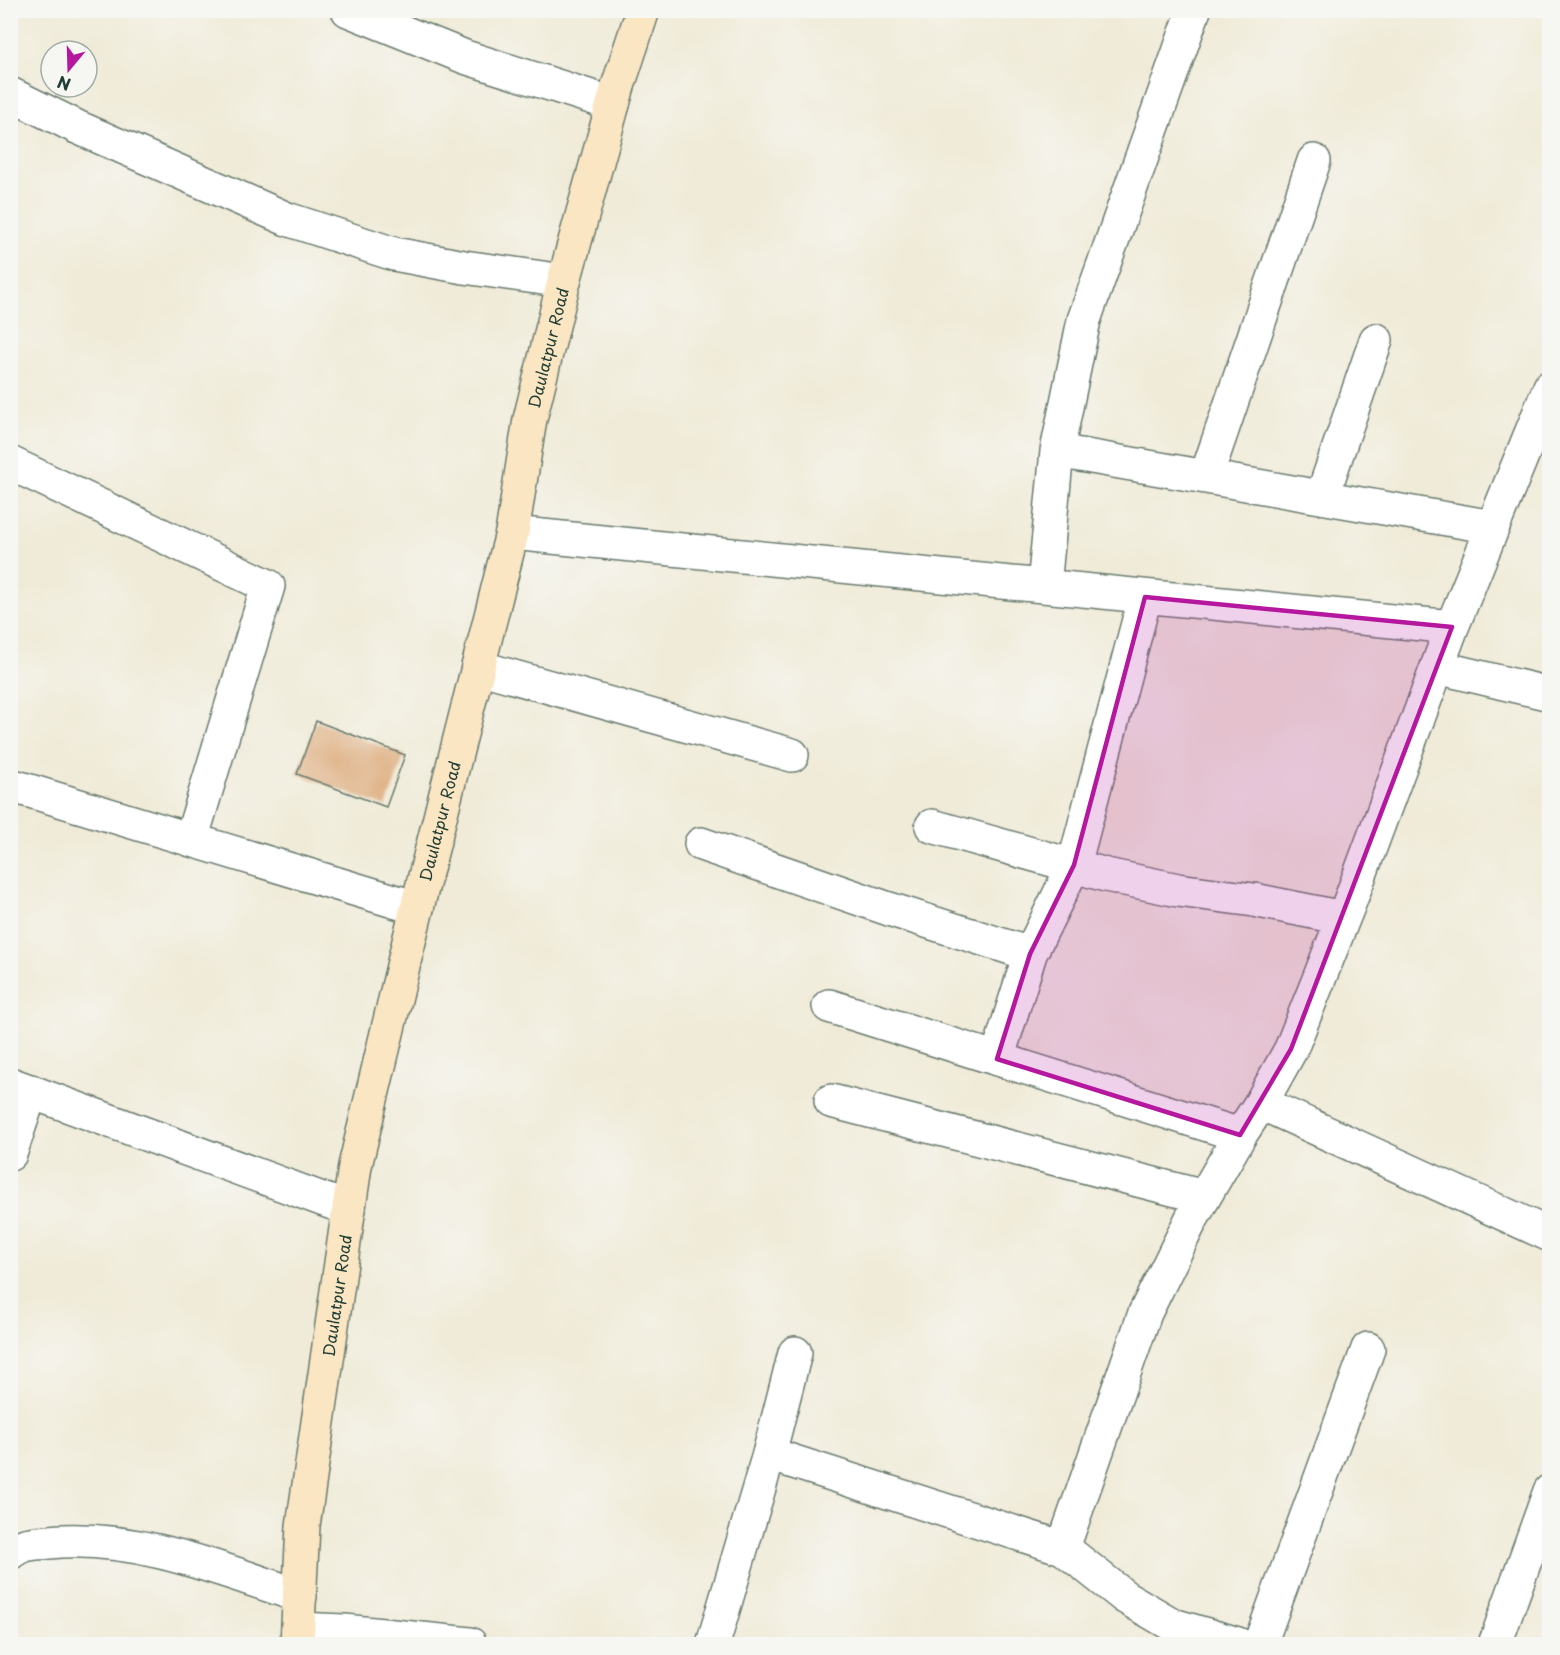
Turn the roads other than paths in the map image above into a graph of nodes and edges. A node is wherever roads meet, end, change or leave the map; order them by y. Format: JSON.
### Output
{"nodes":[{"id":1,"x":348,"y":10,"type":"edge"},
{"id":2,"x":643,"y":10,"type":"edge"},
{"id":3,"x":1194,"y":10,"type":"edge"},
{"id":4,"x":10,"y":94,"type":"edge"},
{"id":5,"x":613,"y":104,"type":"junction"},
{"id":6,"x":1314,"y":161,"type":"dead end"},
{"id":7,"x":564,"y":281,"type":"junction"},
{"id":8,"x":1376,"y":340,"type":"dead end"},
{"id":9,"x":1550,"y":387,"type":"edge"},
{"id":10,"x":1058,"y":451,"type":"junction"},
{"id":11,"x":10,"y":463,"type":"edge"},
{"id":12,"x":1206,"y":477,"type":"junction"},
{"id":13,"x":1322,"y":497,"type":"junction"},
{"id":14,"x":1493,"y":527,"type":"junction"},
{"id":15,"x":512,"y":533,"type":"junction"},
{"id":16,"x":1044,"y":586,"type":"junction"},
{"id":17,"x":1145,"y":597,"type":"junction"},
{"id":18,"x":1452,"y":627,"type":"junction"},
{"id":19,"x":478,"y":667,"type":"junction"},
{"id":20,"x":1437,"y":667,"type":"junction"},
{"id":21,"x":1550,"y":694,"type":"edge"},
{"id":22,"x":792,"y":755,"type":"dead end"},
{"id":23,"x":10,"y":785,"type":"edge"},
{"id":24,"x":932,"y":826,"type":"dead end"},
{"id":25,"x":191,"y":840,"type":"junction"},
{"id":26,"x":701,"y":844,"type":"dead end"},
{"id":27,"x":1074,"y":865,"type":"junction"},
{"id":28,"x":417,"y":908,"type":"junction"},
{"id":29,"x":1343,"y":918,"type":"junction"},
{"id":30,"x":1030,"y":954,"type":"junction"},
{"id":31,"x":829,"y":1006,"type":"dead end"},
{"id":32,"x":997,"y":1059,"type":"junction"},
{"id":33,"x":21,"y":1087,"type":"edge"},
{"id":34,"x":831,"y":1101,"type":"dead end"},
{"id":35,"x":1261,"y":1103,"type":"junction"},
{"id":36,"x":1240,"y":1135,"type":"junction"},
{"id":37,"x":10,"y":1154,"type":"edge"},
{"id":38,"x":1204,"y":1197,"type":"junction"},
{"id":39,"x":349,"y":1209,"type":"junction"},
{"id":40,"x":1550,"y":1235,"type":"edge"},
{"id":41,"x":1368,"y":1349,"type":"dead end"},
{"id":42,"x":795,"y":1353,"type":"dead end"},
{"id":43,"x":769,"y":1454,"type":"junction"},
{"id":44,"x":1550,"y":1491,"type":"edge"},
{"id":45,"x":1063,"y":1548,"type":"junction"},
{"id":46,"x":10,"y":1553,"type":"edge"},
{"id":47,"x":300,"y":1596,"type":"junction"},
{"id":48,"x":1169,"y":1635,"type":"edge"},
{"id":49,"x":298,"y":1637,"type":"edge"},
{"id":50,"x":470,"y":1644,"type":"edge"},
{"id":51,"x":713,"y":1644,"type":"edge"},
{"id":52,"x":1238,"y":1644,"type":"edge"},
{"id":53,"x":1260,"y":1644,"type":"edge"},
{"id":54,"x":1495,"y":1644,"type":"edge"}],
"edges":[{"from":1,"to":5,"type":"street"},
{"from":2,"to":5,"type":"street","name":"Daulatpur Road"},
{"from":3,"to":10,"type":"street"},
{"from":4,"to":7,"type":"street"},
{"from":5,"to":7,"type":"street","name":"Daulatpur Road"},
{"from":6,"to":12,"type":"street"},
{"from":7,"to":15,"type":"street","name":"Daulatpur Road"},
{"from":8,"to":13,"type":"street"},
{"from":9,"to":14,"type":"street"},
{"from":10,"to":12,"type":"street"},
{"from":10,"to":16,"type":"street"},
{"from":11,"to":25,"type":"street"},
{"from":12,"to":13,"type":"street"},
{"from":13,"to":14,"type":"street"},
{"from":14,"to":18,"type":"street"},
{"from":15,"to":16,"type":"street"},
{"from":15,"to":19,"type":"street","name":"Daulatpur Road"},
{"from":16,"to":17,"type":"street"},
{"from":17,"to":18,"type":"street"},
{"from":17,"to":27,"type":"street"},
{"from":18,"to":20,"type":"street"},
{"from":19,"to":22,"type":"street"},
{"from":19,"to":28,"type":"street","name":"Daulatpur Road"},
{"from":20,"to":21,"type":"street"},
{"from":20,"to":29,"type":"street"},
{"from":23,"to":25,"type":"street"},
{"from":24,"to":27,"type":"street"},
{"from":25,"to":28,"type":"street"},
{"from":26,"to":30,"type":"street"},
{"from":27,"to":29,"type":"street"},
{"from":27,"to":30,"type":"street"},
{"from":28,"to":39,"type":"street","name":"Daulatpur Road"},
{"from":29,"to":35,"type":"street"},
{"from":30,"to":32,"type":"street"},
{"from":31,"to":32,"type":"street"},
{"from":32,"to":36,"type":"street"},
{"from":33,"to":37,"type":"street"},
{"from":33,"to":39,"type":"street"},
{"from":34,"to":38,"type":"street"},
{"from":35,"to":36,"type":"street"},
{"from":35,"to":40,"type":"street"},
{"from":36,"to":38,"type":"street"},
{"from":38,"to":45,"type":"street"},
{"from":39,"to":47,"type":"street","name":"Daulatpur Road"},
{"from":41,"to":53,"type":"street"},
{"from":42,"to":43,"type":"street"},
{"from":43,"to":45,"type":"street"},
{"from":43,"to":51,"type":"street"},
{"from":44,"to":54,"type":"street"},
{"from":45,"to":48,"type":"street"},
{"from":46,"to":47,"type":"street"},
{"from":47,"to":49,"type":"street","name":"Daulatpur Road"},
{"from":48,"to":52,"type":"street"},
{"from":49,"to":50,"type":"street"}]}
